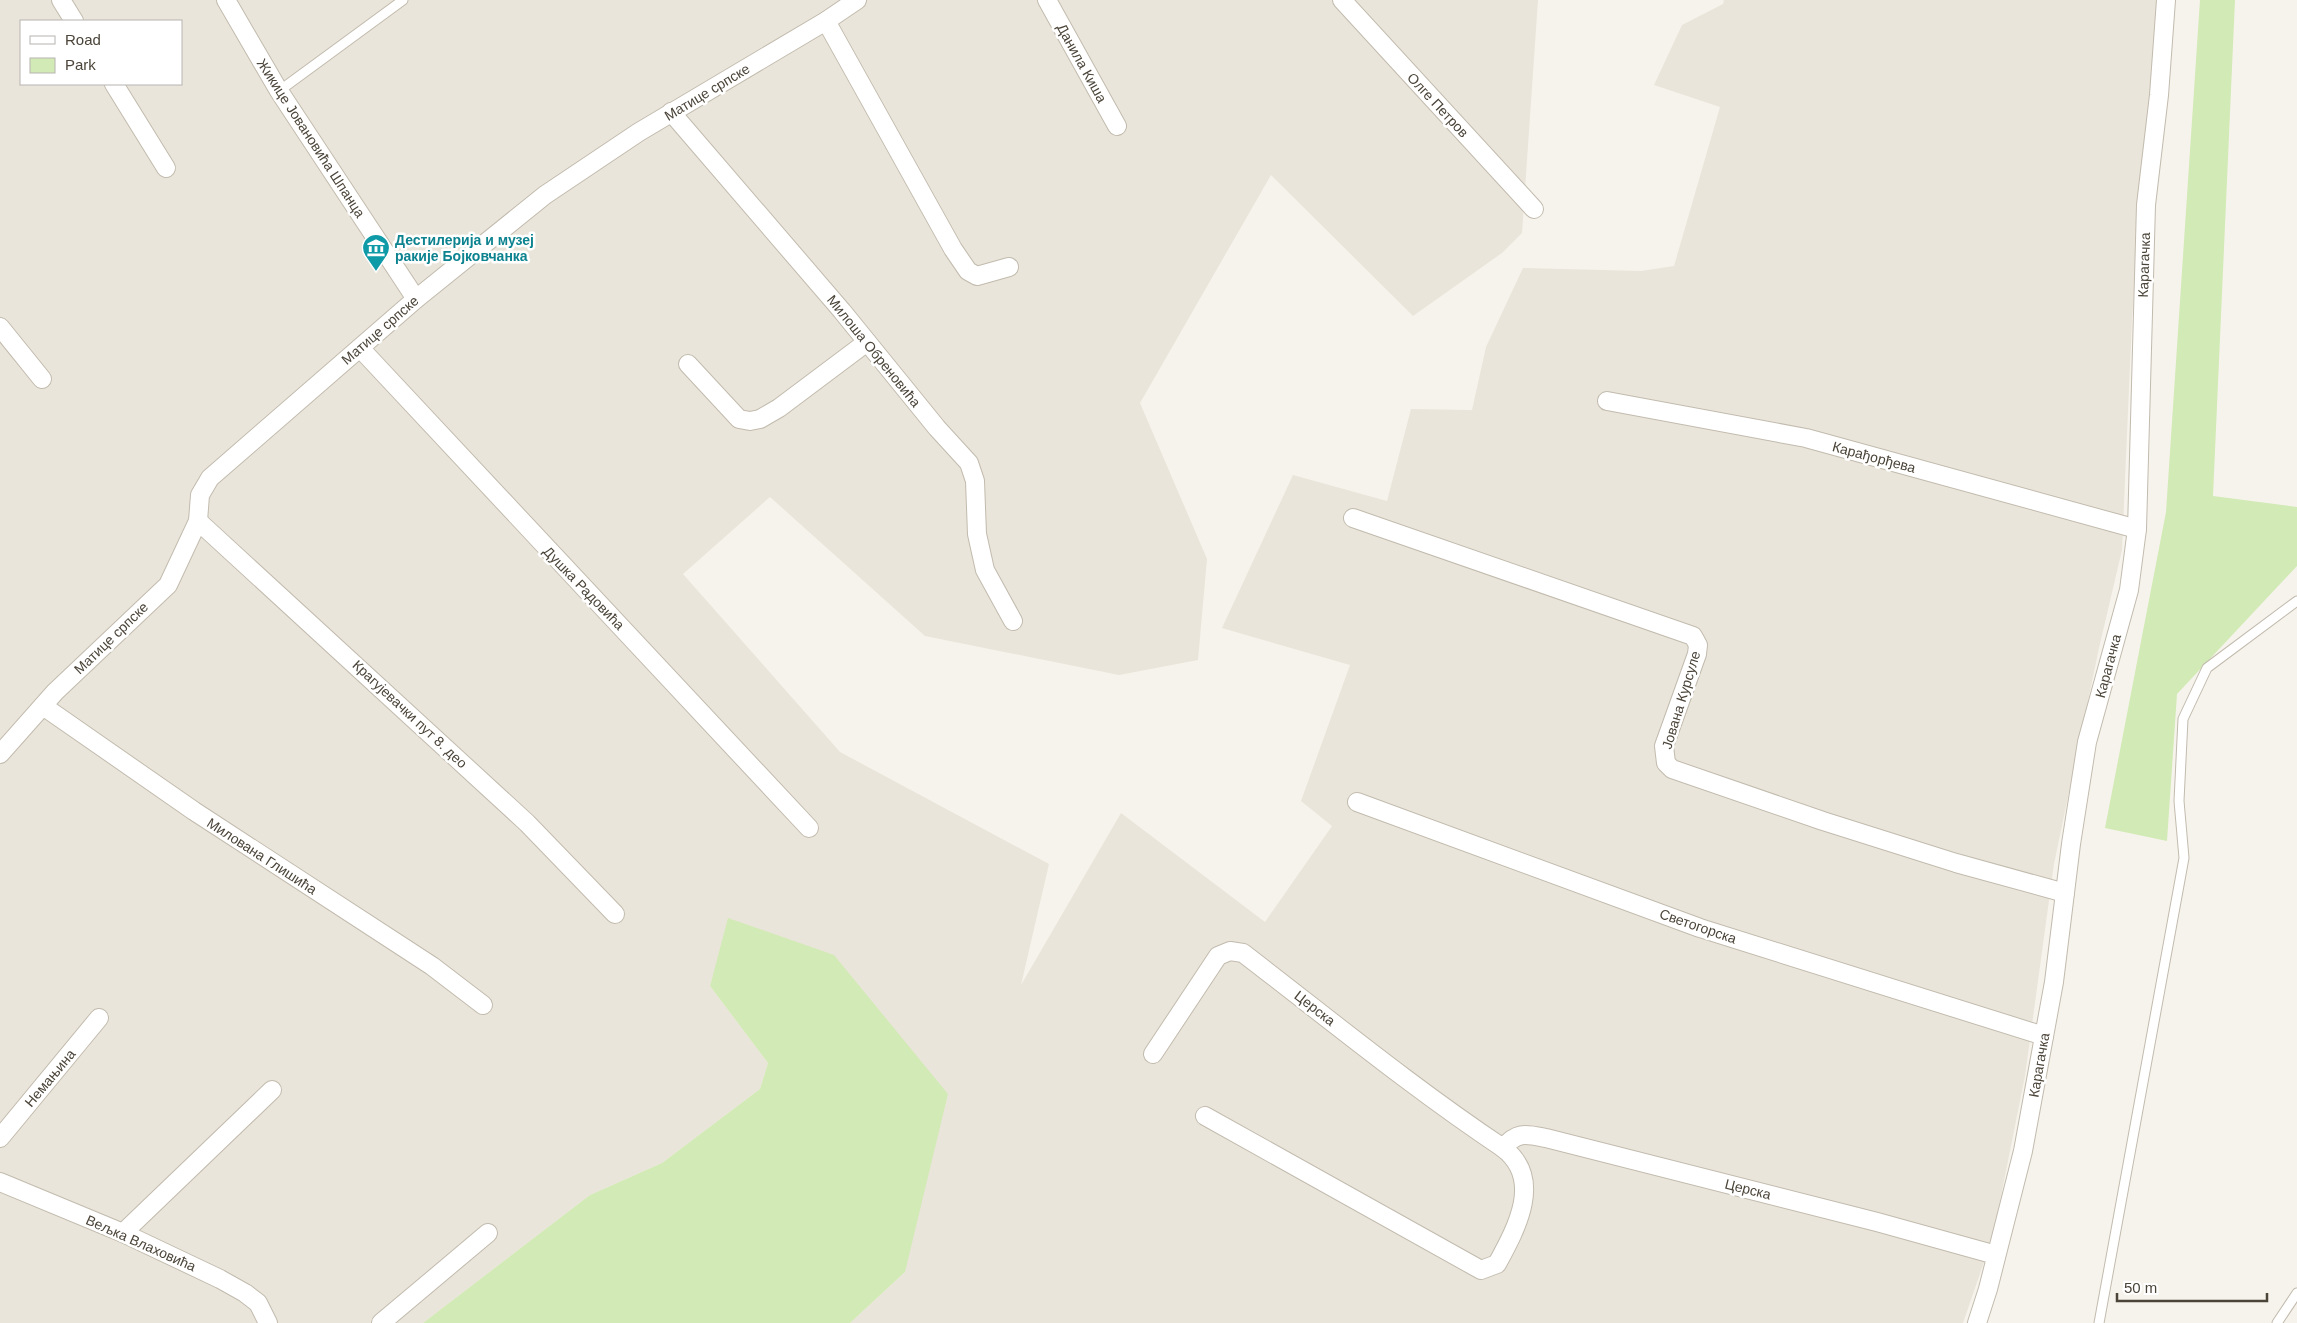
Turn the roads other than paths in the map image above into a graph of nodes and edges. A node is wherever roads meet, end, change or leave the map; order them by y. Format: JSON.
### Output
{"nodes":[{"id":1,"x":61,"y":0,"type":"edge"},
{"id":2,"x":226,"y":0,"type":"edge"},
{"id":3,"x":403,"y":0,"type":"edge"},
{"id":4,"x":856,"y":0,"type":"edge"},
{"id":5,"x":1047,"y":0,"type":"edge"},
{"id":6,"x":1342,"y":0,"type":"edge"},
{"id":7,"x":2166,"y":0,"type":"edge"},
{"id":8,"x":73,"y":20,"type":"edge"},
{"id":9,"x":826,"y":21,"type":"junction"},
{"id":10,"x":115,"y":85,"type":"edge"},
{"id":11,"x":279,"y":91,"type":"junction"},
{"id":12,"x":672,"y":112,"type":"junction"},
{"id":13,"x":1116,"y":126,"type":"dead end"},
{"id":14,"x":166,"y":168,"type":"dead end"},
{"id":15,"x":1534,"y":210,"type":"dead end"},
{"id":16,"x":1009,"y":268,"type":"dead end"},
{"id":17,"x":416,"y":299,"type":"junction"},
{"id":18,"x":0,"y":327,"type":"edge"},
{"id":19,"x":867,"y":342,"type":"junction"},
{"id":20,"x":360,"y":348,"type":"junction"},
{"id":21,"x":688,"y":364,"type":"dead end"},
{"id":22,"x":42,"y":379,"type":"dead end"},
{"id":23,"x":1607,"y":401,"type":"dead end"},
{"id":24,"x":1353,"y":518,"type":"dead end"},
{"id":25,"x":198,"y":521,"type":"junction"},
{"id":26,"x":2137,"y":529,"type":"junction"},
{"id":27,"x":2297,"y":601,"type":"edge"},
{"id":28,"x":1013,"y":620,"type":"dead end"},
{"id":29,"x":43,"y":706,"type":"junction"},
{"id":30,"x":0,"y":754,"type":"edge"},
{"id":31,"x":1357,"y":802,"type":"dead end"},
{"id":32,"x":809,"y":828,"type":"dead end"},
{"id":33,"x":2065,"y":893,"type":"junction"},
{"id":34,"x":615,"y":914,"type":"dead end"},
{"id":35,"x":483,"y":1005,"type":"dead end"},
{"id":36,"x":99,"y":1018,"type":"dead end"},
{"id":37,"x":2044,"y":1036,"type":"junction"},
{"id":38,"x":1153,"y":1054,"type":"dead end"},
{"id":39,"x":272,"y":1090,"type":"dead end"},
{"id":40,"x":1205,"y":1116,"type":"dead end"},
{"id":41,"x":0,"y":1138,"type":"edge"},
{"id":42,"x":1503,"y":1148,"type":"junction"},
{"id":43,"x":0,"y":1182,"type":"edge"},
{"id":44,"x":123,"y":1233,"type":"junction"},
{"id":45,"x":488,"y":1233,"type":"dead end"},
{"id":46,"x":1996,"y":1255,"type":"junction"},
{"id":47,"x":2297,"y":1293,"type":"edge"},
{"id":48,"x":268,"y":1323,"type":"edge"},
{"id":49,"x":381,"y":1323,"type":"edge"},
{"id":50,"x":1978,"y":1323,"type":"edge"},
{"id":51,"x":2099,"y":1323,"type":"edge"},
{"id":52,"x":2277,"y":1323,"type":"edge"}],
"edges":[{"from":1,"to":8,"type":"street"},
{"from":2,"to":11,"type":"street","name":"Жикице Јовановића Шпанца"},
{"from":3,"to":11,"type":"lane"},
{"from":4,"to":9,"type":"street","name":"Матице српске"},
{"from":5,"to":13,"type":"street","name":"Данила Киша"},
{"from":6,"to":15,"type":"street","name":"Олге Петров"},
{"from":7,"to":26,"type":"street","name":"Карагачка"},
{"from":9,"to":12,"type":"street","name":"Матице српске"},
{"from":9,"to":16,"type":"street"},
{"from":10,"to":14,"type":"street"},
{"from":11,"to":17,"type":"street","name":"Жикице Јовановића Шпанца"},
{"from":12,"to":17,"type":"street","name":"Матице српске"},
{"from":12,"to":19,"type":"street","name":"Милоша Обреновића"},
{"from":17,"to":20,"type":"street","name":"Матице српске"},
{"from":18,"to":22,"type":"street"},
{"from":19,"to":21,"type":"street"},
{"from":19,"to":28,"type":"street","name":"Милоша Обреновића"},
{"from":20,"to":25,"type":"street","name":"Матице српске"},
{"from":20,"to":32,"type":"street","name":"Душка Радовића"},
{"from":23,"to":26,"type":"street","name":"Карађорђева"},
{"from":24,"to":33,"type":"street","name":"Јована Курсуле"},
{"from":25,"to":29,"type":"street","name":"Матице српске"},
{"from":25,"to":34,"type":"street","name":"Крагујевачки пут 8. део"},
{"from":26,"to":33,"type":"street","name":"Карагачка"},
{"from":27,"to":51,"type":"lane"},
{"from":29,"to":30,"type":"street","name":"Матице српске"},
{"from":29,"to":35,"type":"street","name":"Милована Глишића"},
{"from":31,"to":37,"type":"street","name":"Светогорска"},
{"from":33,"to":37,"type":"street","name":"Карагачка"},
{"from":36,"to":41,"type":"street","name":"Немањина"},
{"from":37,"to":46,"type":"street","name":"Карагачка"},
{"from":38,"to":42,"type":"street","name":"Церска"},
{"from":39,"to":44,"type":"street"},
{"from":40,"to":42,"type":"street","name":"Церска"},
{"from":42,"to":46,"type":"street","name":"Церска"},
{"from":43,"to":44,"type":"street","name":"Вељка Влаховића"},
{"from":44,"to":48,"type":"street","name":"Вељка Влаховића"},
{"from":45,"to":49,"type":"street"},
{"from":46,"to":50,"type":"street","name":"Карагачка"},
{"from":47,"to":52,"type":"lane"}]}
